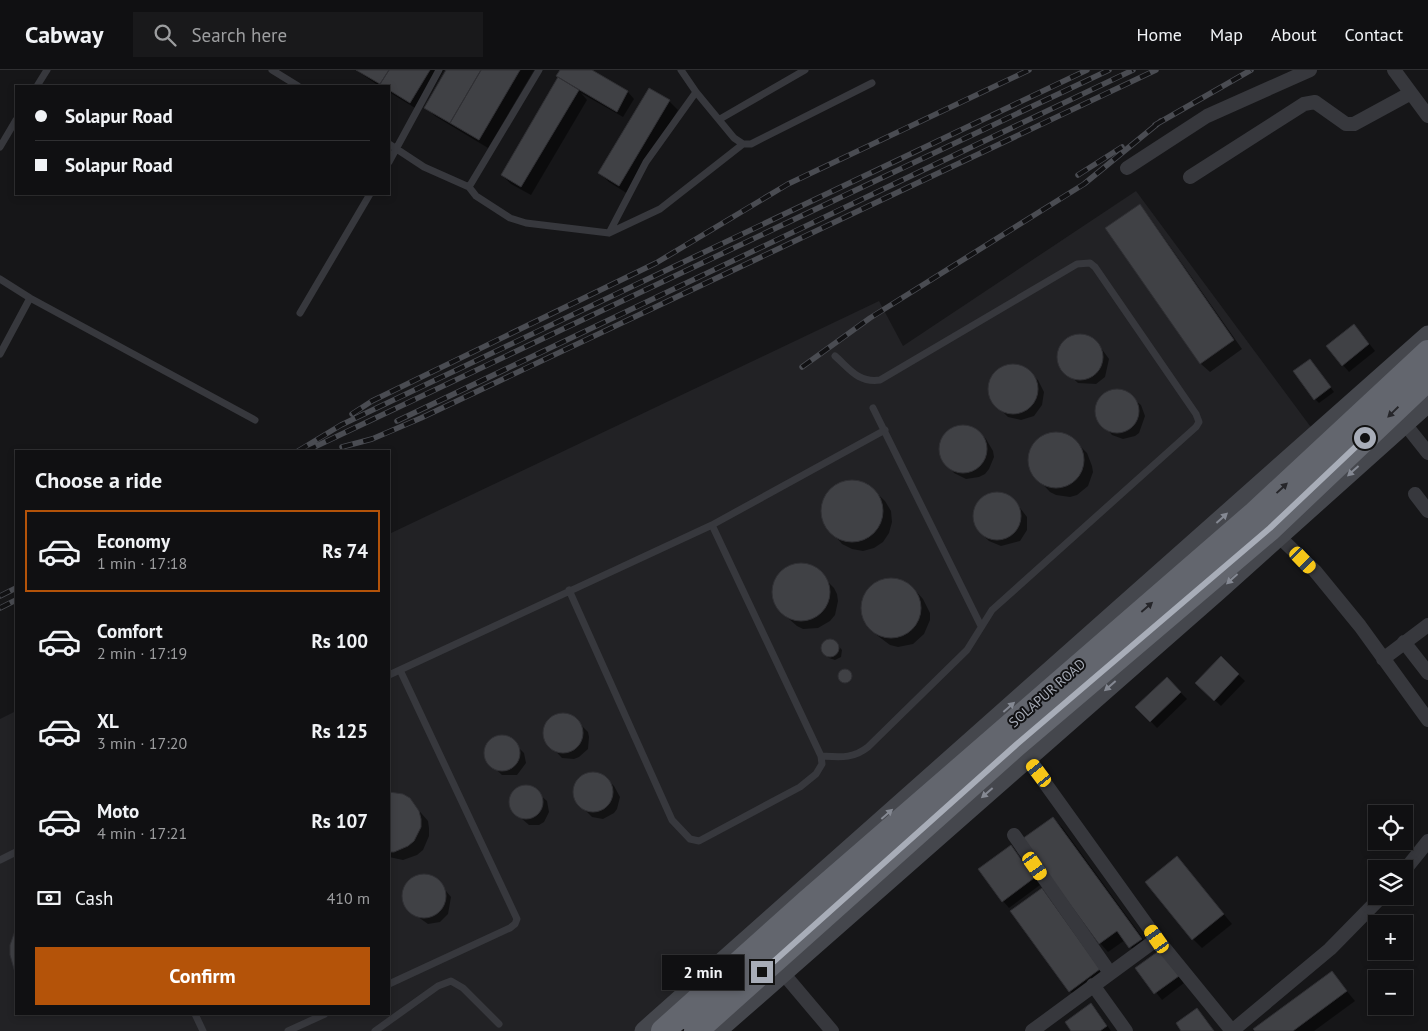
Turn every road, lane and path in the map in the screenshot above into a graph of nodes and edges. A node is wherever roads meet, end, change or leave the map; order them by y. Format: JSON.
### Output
{"nodes":[{"id":1,"x":47,"y":70,"type":"edge"},
{"id":2,"x":272,"y":70,"type":"edge"},
{"id":3,"x":439,"y":70,"type":"edge"},
{"id":4,"x":539,"y":70,"type":"edge"},
{"id":5,"x":681,"y":70,"type":"edge"},
{"id":6,"x":805,"y":70,"type":"edge"},
{"id":7,"x":1310,"y":70,"type":"edge"},
{"id":8,"x":1394,"y":70,"type":"edge"},
{"id":9,"x":872,"y":83,"type":"dead end"},
{"id":10,"x":38,"y":85,"type":"edge"},
{"id":11,"x":296,"y":85,"type":"edge"},
{"id":12,"x":696,"y":92,"type":"junction"},
{"id":13,"x":1411,"y":94,"type":"junction"},
{"id":14,"x":1428,"y":116,"type":"edge"},
{"id":15,"x":720,"y":119,"type":"junction"},
{"id":16,"x":15,"y":122,"type":"edge"},
{"id":17,"x":743,"y":144,"type":"junction"},
{"id":18,"x":390,"y":145,"type":"edge"},
{"id":19,"x":0,"y":147,"type":"edge"},
{"id":20,"x":396,"y":149,"type":"junction"},
{"id":21,"x":390,"y":160,"type":"edge"},
{"id":22,"x":1127,"y":168,"type":"dead end"},
{"id":23,"x":1190,"y":177,"type":"dead end"},
{"id":24,"x":469,"y":187,"type":"junction"},
{"id":25,"x":369,"y":195,"type":"edge"},
{"id":26,"x":609,"y":233,"type":"junction"},
{"id":27,"x":0,"y":278,"type":"edge"},
{"id":28,"x":30,"y":298,"type":"junction"},
{"id":29,"x":300,"y":313,"type":"dead end"},
{"id":30,"x":1428,"y":335,"type":"edge"},
{"id":31,"x":1428,"y":352,"type":"edge"},
{"id":32,"x":0,"y":354,"type":"edge"},
{"id":33,"x":834,"y":356,"type":"dead end"},
{"id":34,"x":1428,"y":379,"type":"edge"},
{"id":35,"x":1428,"y":403,"type":"edge"},
{"id":36,"x":873,"y":408,"type":"dead end"},
{"id":37,"x":256,"y":420,"type":"dead end"},
{"id":38,"x":1405,"y":424,"type":"junction"},
{"id":39,"x":885,"y":430,"type":"junction"},
{"id":40,"x":1428,"y":453,"type":"edge"},
{"id":41,"x":1415,"y":494,"type":"dead end"},
{"id":42,"x":1428,"y":511,"type":"edge"},
{"id":43,"x":712,"y":525,"type":"junction"},
{"id":44,"x":1268,"y":526,"type":"junction"},
{"id":45,"x":569,"y":590,"type":"junction"},
{"id":46,"x":1428,"y":625,"type":"edge"},
{"id":47,"x":981,"y":626,"type":"junction"},
{"id":48,"x":1404,"y":642,"type":"junction"},
{"id":49,"x":1383,"y":659,"type":"junction"},
{"id":50,"x":400,"y":670,"type":"junction"},
{"id":51,"x":1428,"y":673,"type":"edge"},
{"id":52,"x":390,"y":675,"type":"edge"},
{"id":53,"x":1428,"y":720,"type":"edge"},
{"id":54,"x":1022,"y":751,"type":"junction"},
{"id":55,"x":821,"y":756,"type":"junction"},
{"id":56,"x":1014,"y":835,"type":"dead end"},
{"id":57,"x":1428,"y":841,"type":"edge"},
{"id":58,"x":15,"y":852,"type":"edge"},
{"id":59,"x":0,"y":860,"type":"edge"},
{"id":60,"x":1413,"y":860,"type":"edge"},
{"id":61,"x":1373,"y":905,"type":"edge"},
{"id":62,"x":816,"y":909,"type":"junction"},
{"id":63,"x":1157,"y":939,"type":"junction"},
{"id":64,"x":783,"y":972,"type":"junction"},
{"id":65,"x":1110,"y":973,"type":"junction"},
{"id":66,"x":390,"y":984,"type":"edge"},
{"id":67,"x":1093,"y":985,"type":"junction"},
{"id":68,"x":195,"y":1015,"type":"edge"},
{"id":69,"x":323,"y":1015,"type":"edge"},
{"id":70,"x":499,"y":1024,"type":"dead end"},
{"id":71,"x":203,"y":1031,"type":"edge"},
{"id":72,"x":288,"y":1031,"type":"edge"},
{"id":73,"x":375,"y":1031,"type":"edge"},
{"id":74,"x":644,"y":1031,"type":"edge"},
{"id":75,"x":663,"y":1031,"type":"edge"},
{"id":76,"x":696,"y":1031,"type":"edge"},
{"id":77,"x":717,"y":1031,"type":"edge"},
{"id":78,"x":832,"y":1031,"type":"edge"},
{"id":79,"x":1032,"y":1031,"type":"edge"},
{"id":80,"x":1126,"y":1031,"type":"edge"},
{"id":81,"x":1232,"y":1031,"type":"edge"}],
"edges":[{"from":1,"to":10,"type":"lane"},
{"from":2,"to":11,"type":"lane"},
{"from":3,"to":20,"type":"lane"},
{"from":4,"to":24,"type":"lane"},
{"from":5,"to":12,"type":"lane"},
{"from":6,"to":15,"type":"lane"},
{"from":7,"to":22,"type":"street"},
{"from":8,"to":13,"type":"street"},
{"from":9,"to":17,"type":"lane"},
{"from":12,"to":15,"type":"lane"},
{"from":12,"to":26,"type":"lane"},
{"from":13,"to":14,"type":"street"},
{"from":13,"to":23,"type":"street"},
{"from":15,"to":17,"type":"lane"},
{"from":16,"to":19,"type":"lane"},
{"from":17,"to":26,"type":"lane"},
{"from":18,"to":20,"type":"lane"},
{"from":20,"to":21,"type":"lane"},
{"from":20,"to":24,"type":"lane"},
{"from":24,"to":26,"type":"lane"},
{"from":25,"to":29,"type":"lane"},
{"from":27,"to":28,"type":"lane"},
{"from":28,"to":32,"type":"lane"},
{"from":28,"to":37,"type":"lane"},
{"from":74,"to":30,"type":"street","one_way":true},
{"from":44,"to":31,"type":"highway","name":"SOLAPUR ROAD","one_way":true},
{"from":33,"to":47,"type":"lane"},
{"from":34,"to":44,"type":"highway","name":"SOLAPUR ROAD","one_way":true},
{"from":35,"to":38,"type":"street"},
{"from":36,"to":39,"type":"lane"},
{"from":38,"to":40,"type":"street"},
{"from":38,"to":44,"type":"street","one_way":true},
{"from":39,"to":43,"type":"lane"},
{"from":39,"to":47,"type":"lane"},
{"from":41,"to":42,"type":"street"},
{"from":43,"to":45,"type":"lane"},
{"from":43,"to":55,"type":"lane"},
{"from":44,"to":49,"type":"street"},
{"from":44,"to":54,"type":"highway","name":"SOLAPUR ROAD","one_way":true},
{"from":62,"to":44,"type":"highway","name":"SOLAPUR ROAD","one_way":true},
{"from":45,"to":50,"type":"lane"},
{"from":45,"to":55,"type":"lane"},
{"from":46,"to":48,"type":"street"},
{"from":47,"to":55,"type":"lane"},
{"from":48,"to":49,"type":"street"},
{"from":48,"to":51,"type":"street"},
{"from":49,"to":53,"type":"street"},
{"from":50,"to":52,"type":"lane"},
{"from":50,"to":66,"type":"lane"},
{"from":54,"to":62,"type":"highway","name":"SOLAPUR ROAD"},
{"from":54,"to":63,"type":"street"},
{"from":54,"to":64,"type":"street","one_way":true},
{"from":56,"to":65,"type":"street"},
{"from":57,"to":60,"type":"street"},
{"from":58,"to":59,"type":"lane"},
{"from":61,"to":81,"type":"street"},
{"from":62,"to":75,"type":"highway","name":"SOLAPUR ROAD"},
{"from":62,"to":76,"type":"highway","name":"SOLAPUR ROAD"},
{"from":63,"to":65,"type":"street"},
{"from":63,"to":81,"type":"street"},
{"from":64,"to":77,"type":"street"},
{"from":64,"to":78,"type":"street"},
{"from":65,"to":67,"type":"street"},
{"from":67,"to":79,"type":"street"},
{"from":67,"to":80,"type":"street"},
{"from":68,"to":71,"type":"lane"},
{"from":69,"to":72,"type":"lane"},
{"from":70,"to":73,"type":"lane"}]}
